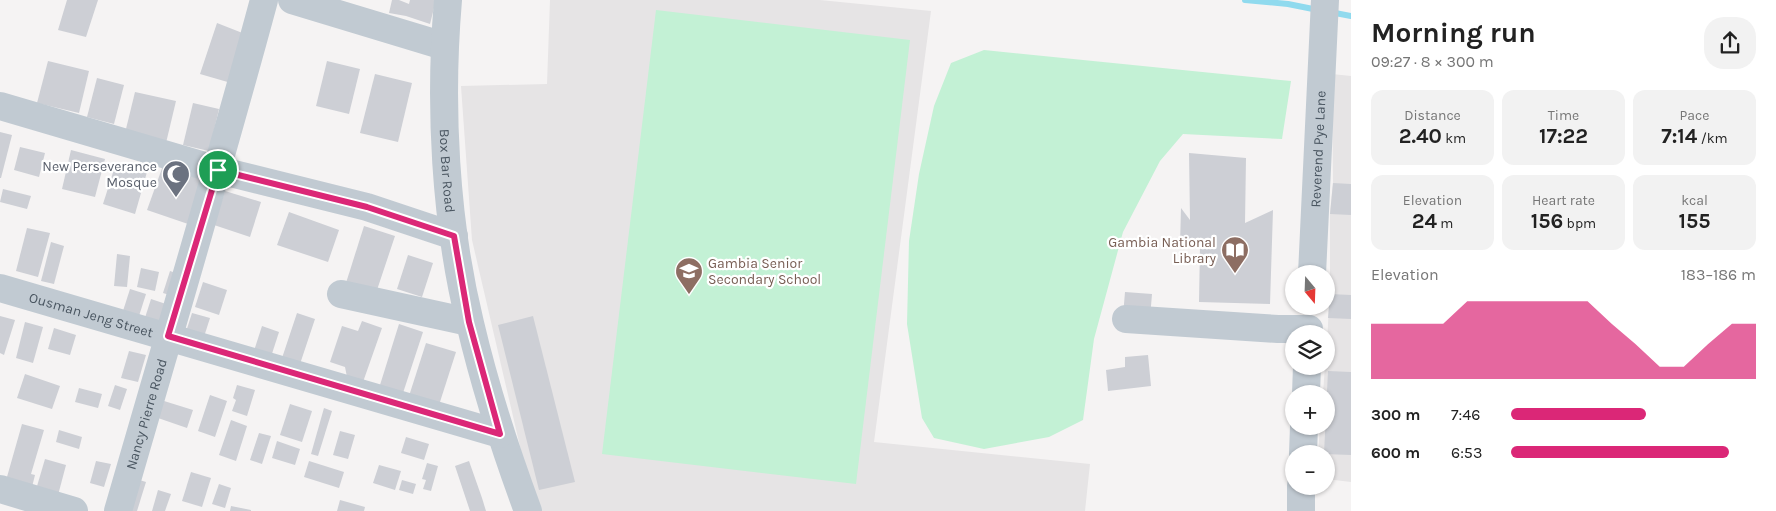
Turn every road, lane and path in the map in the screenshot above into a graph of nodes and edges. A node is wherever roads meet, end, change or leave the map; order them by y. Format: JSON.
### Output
{"nodes":[{"id":1,"x":264,"y":0,"type":"edge"},
{"id":2,"x":292,"y":0,"type":"edge"},
{"id":3,"x":448,"y":0,"type":"edge"},
{"id":4,"x":1324,"y":12,"type":"edge"},
{"id":5,"x":444,"y":46,"type":"junction"},
{"id":6,"x":0,"y":106,"type":"edge"},
{"id":7,"x":218,"y":170,"type":"junction"},
{"id":8,"x":454,"y":236,"type":"junction"},
{"id":9,"x":1312,"y":265,"type":"edge"},
{"id":10,"x":0,"y":288,"type":"edge"},
{"id":11,"x":341,"y":294,"type":"dead end"},
{"id":12,"x":1126,"y":319,"type":"dead end"},
{"id":13,"x":469,"y":322,"type":"junction"},
{"id":14,"x":1309,"y":323,"type":"edge"},
{"id":15,"x":168,"y":336,"type":"junction"},
{"id":16,"x":500,"y":434,"type":"junction"},
{"id":17,"x":1301,"y":495,"type":"edge"},
{"id":18,"x":11,"y":498,"type":"edge"},
{"id":19,"x":74,"y":511,"type":"edge"},
{"id":20,"x":118,"y":511,"type":"edge"},
{"id":21,"x":528,"y":511,"type":"edge"},
{"id":22,"x":1301,"y":511,"type":"edge"}],
"edges":[{"from":1,"to":7,"type":"street","name":"Nancy Pierre Road"},
{"from":2,"to":5,"type":"street"},
{"from":3,"to":5,"type":"street","name":"Box Bar Road"},
{"from":4,"to":9,"type":"street","name":"Reverend Pye Lane"},
{"from":5,"to":8,"type":"street","name":"Box Bar Road"},
{"from":6,"to":7,"type":"street"},
{"from":7,"to":8,"type":"street"},
{"from":7,"to":15,"type":"street","name":"Nancy Pierre Road"},
{"from":8,"to":13,"type":"street","name":"Box Bar Road"},
{"from":10,"to":15,"type":"street","name":"Ousman Jeng Street"},
{"from":11,"to":13,"type":"street"},
{"from":12,"to":14,"type":"street"},
{"from":13,"to":16,"type":"street","name":"Box Bar Road"},
{"from":15,"to":16,"type":"street","name":"Ousman Jeng Street"},
{"from":15,"to":20,"type":"street","name":"Nancy Pierre Road"},
{"from":16,"to":21,"type":"street","name":"Box Bar Road"},
{"from":17,"to":22,"type":"street"},
{"from":18,"to":19,"type":"street"}]}
